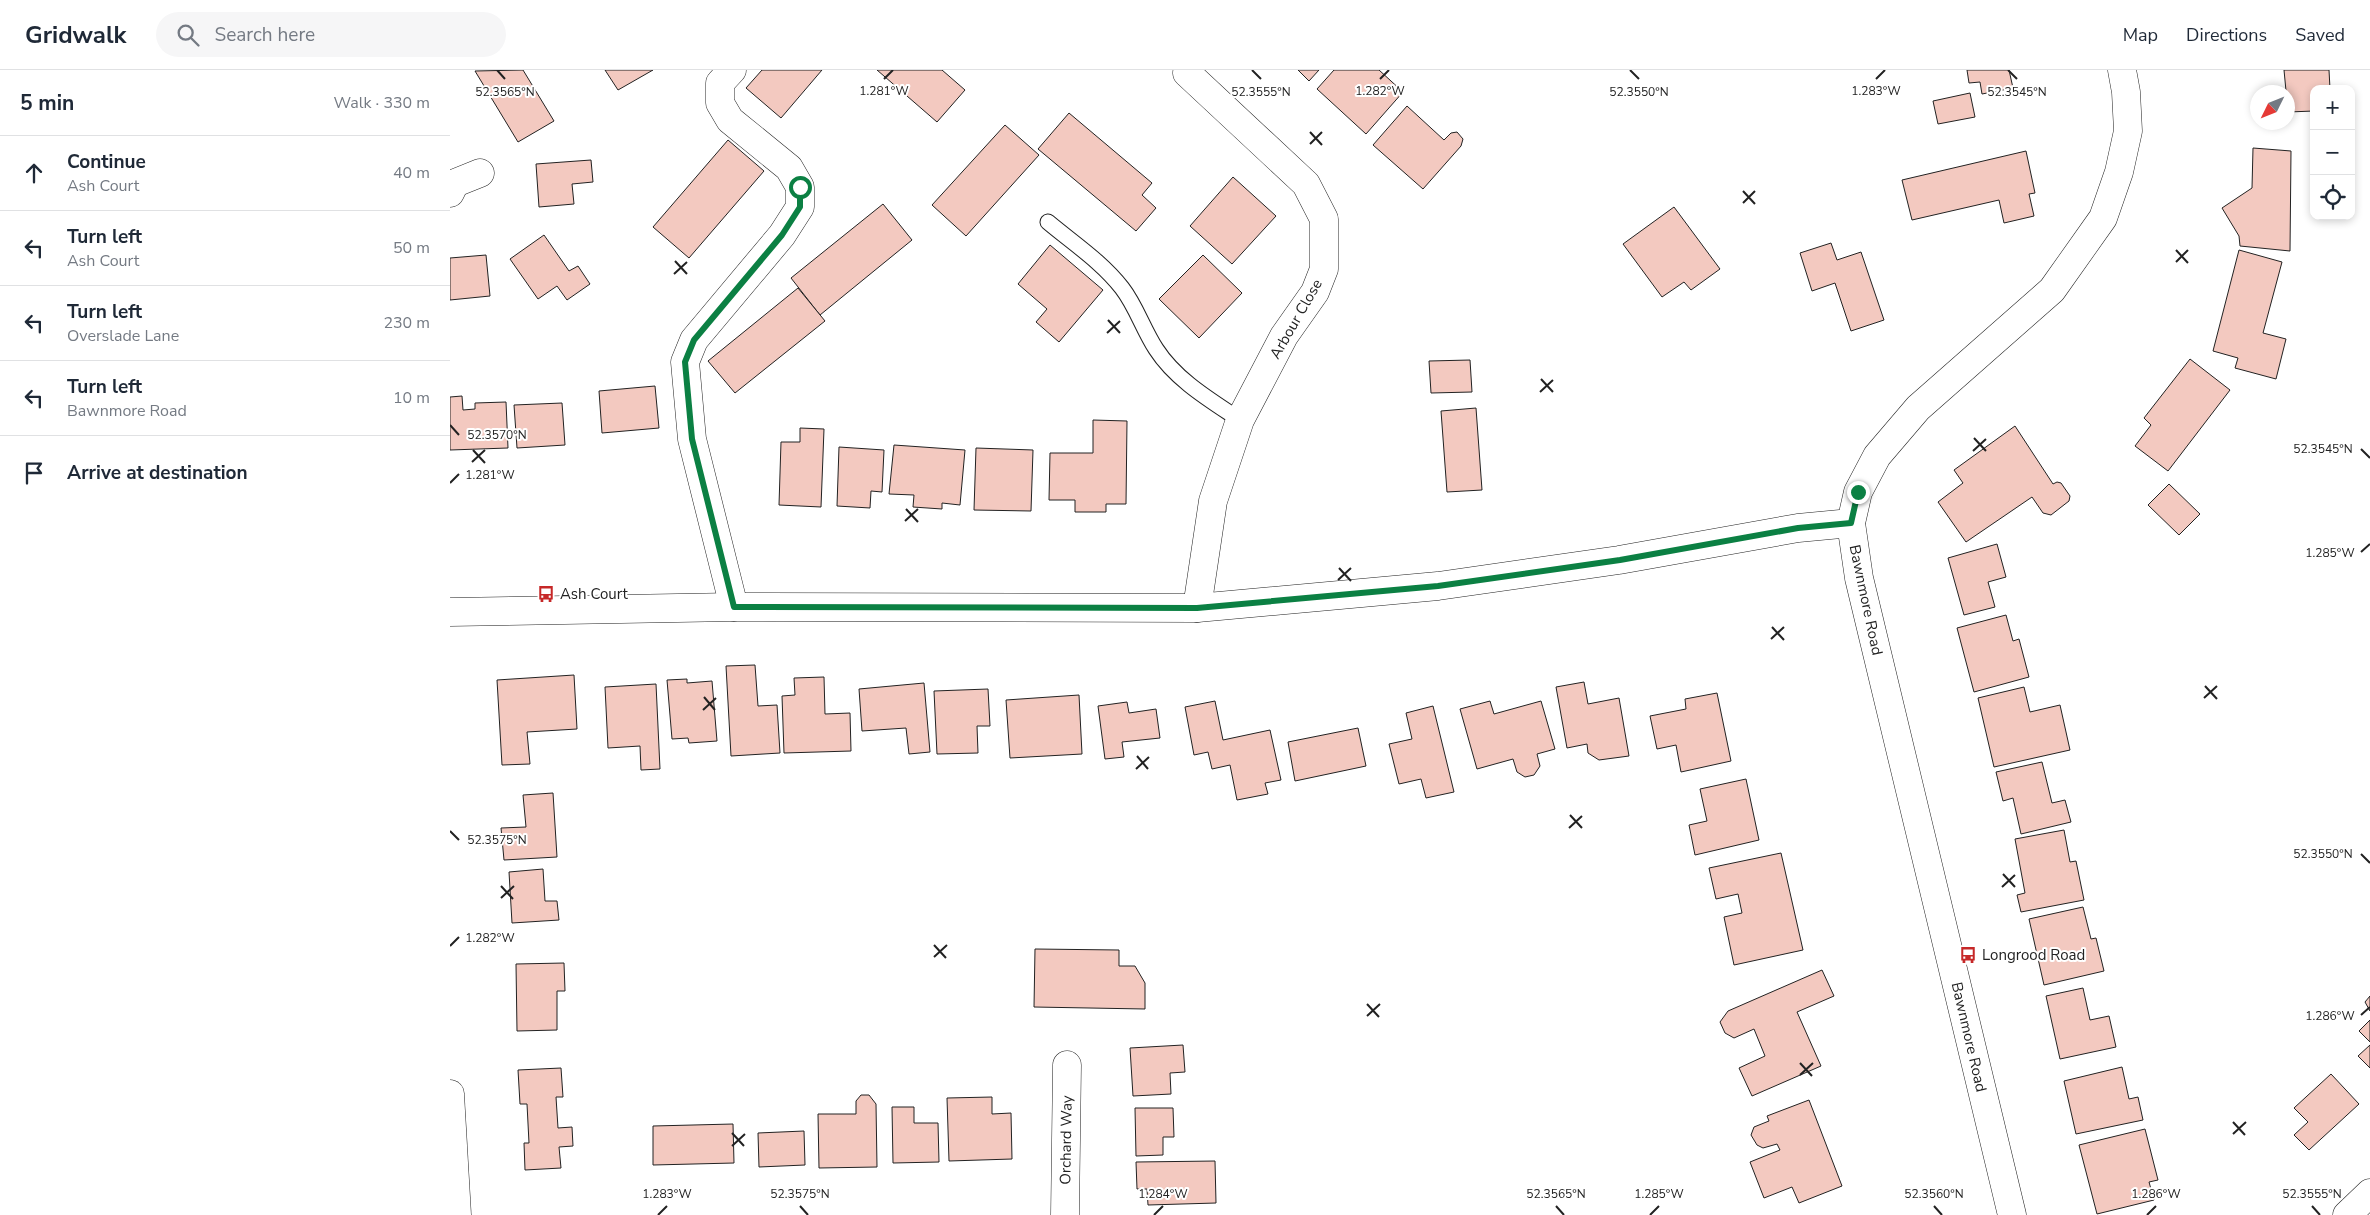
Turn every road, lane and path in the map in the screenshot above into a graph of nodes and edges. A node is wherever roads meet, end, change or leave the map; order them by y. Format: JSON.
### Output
{"nodes":[{"id":1,"x":732,"y":70,"type":"edge"},
{"id":2,"x":2122,"y":70,"type":"edge"},
{"id":3,"x":1186,"y":72,"type":"edge"},
{"id":4,"x":480,"y":173,"type":"dead end"},
{"id":5,"x":452,"y":185,"type":"edge"},
{"id":6,"x":1048,"y":222,"type":"dead end"},
{"id":7,"x":1240,"y":420,"type":"junction"},
{"id":8,"x":1851,"y":523,"type":"junction"},
{"id":9,"x":734,"y":607,"type":"junction"},
{"id":10,"x":1197,"y":608,"type":"junction"},
{"id":11,"x":450,"y":612,"type":"edge"},
{"id":12,"x":1067,"y":1065,"type":"dead end"},
{"id":13,"x":450,"y":1094,"type":"edge"},
{"id":14,"x":2370,"y":1193,"type":"edge"},
{"id":15,"x":457,"y":1215,"type":"edge"},
{"id":16,"x":1065,"y":1215,"type":"edge"},
{"id":17,"x":2012,"y":1215,"type":"edge"},
{"id":18,"x":2347,"y":1215,"type":"edge"}],
"edges":[{"from":1,"to":9,"type":"street"},
{"from":2,"to":8,"type":"street","name":"Bawnmore Road"},
{"from":3,"to":7,"type":"street","name":"Arbour Close"},
{"from":4,"to":5,"type":"street"},
{"from":6,"to":7,"type":"lane"},
{"from":7,"to":10,"type":"street","name":"Arbour Close"},
{"from":8,"to":10,"type":"street"},
{"from":8,"to":17,"type":"street","name":"Bawnmore Road"},
{"from":9,"to":10,"type":"street"},
{"from":9,"to":11,"type":"street"},
{"from":12,"to":16,"type":"street","name":"Orchard Way"},
{"from":13,"to":15,"type":"street"},
{"from":14,"to":18,"type":"street"}]}
